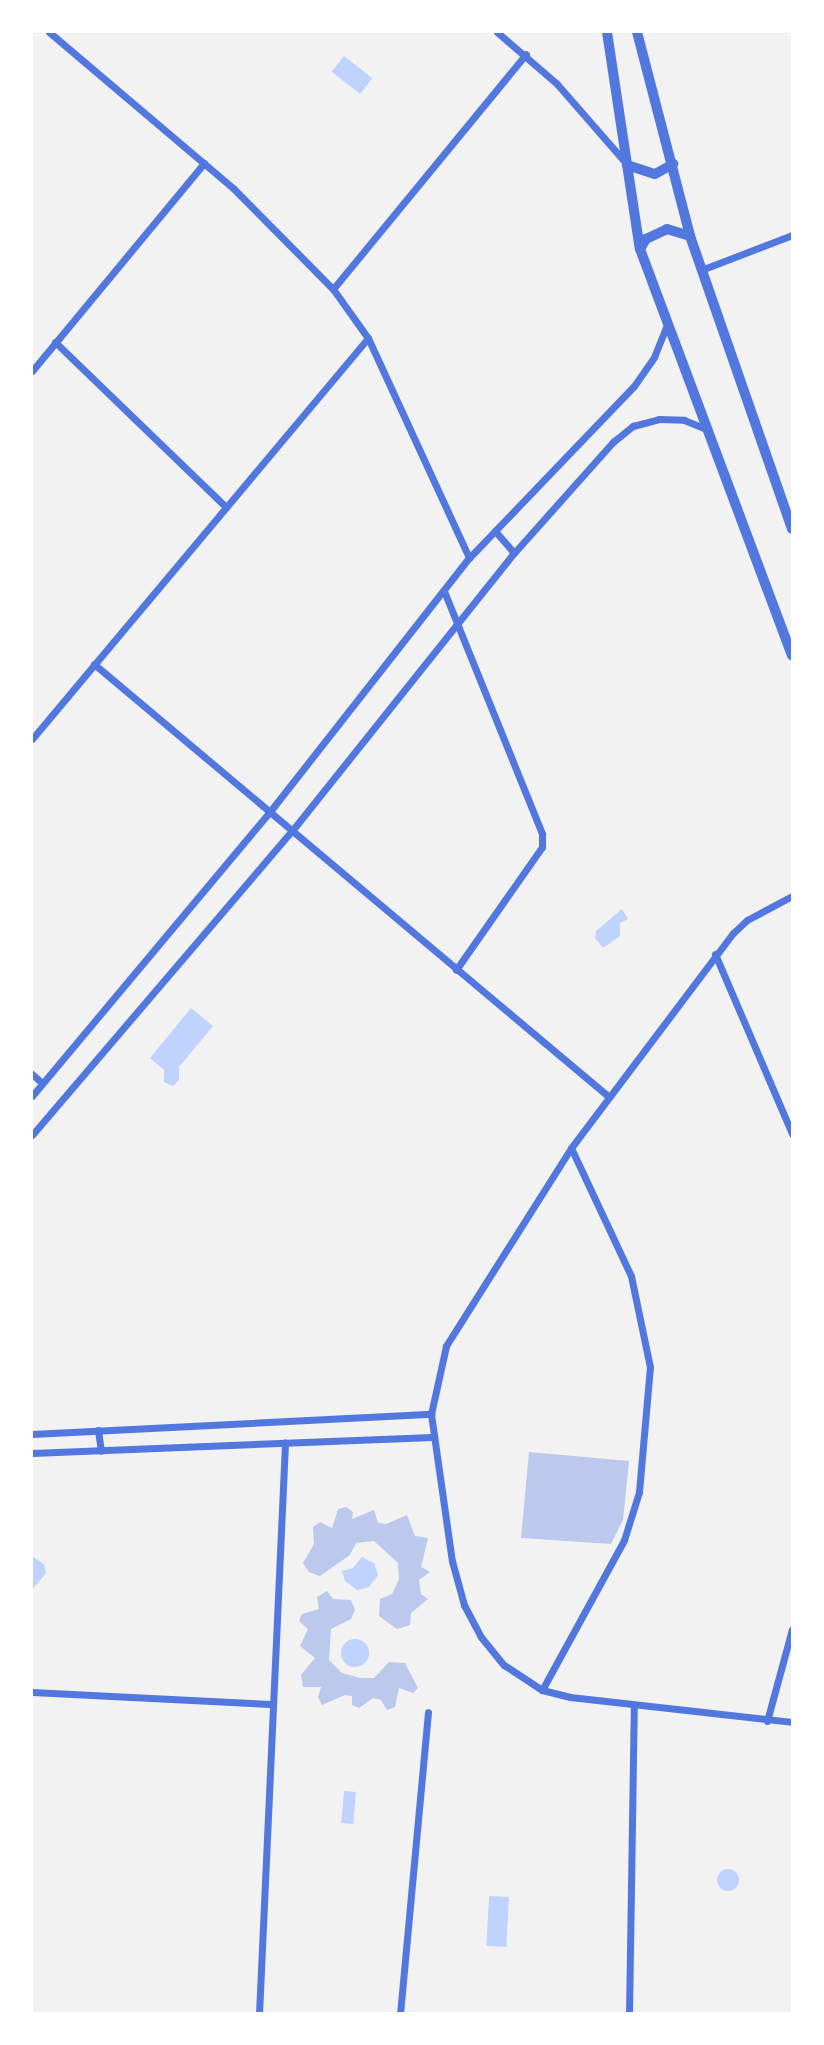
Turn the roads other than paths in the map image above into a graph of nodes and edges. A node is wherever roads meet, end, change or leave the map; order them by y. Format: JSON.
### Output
{"nodes":[{"id":1,"x":49,"y":32,"type":"edge"},
{"id":2,"x":497,"y":32,"type":"edge"},
{"id":3,"x":607,"y":32,"type":"edge"},
{"id":4,"x":637,"y":32,"type":"edge"},
{"id":5,"x":526,"y":54,"type":"junction"},
{"id":6,"x":204,"y":163,"type":"junction"},
{"id":7,"x":673,"y":164,"type":"junction"},
{"id":8,"x":627,"y":165,"type":"junction"},
{"id":9,"x":793,"y":235,"type":"edge"},
{"id":10,"x":690,"y":236,"type":"junction"},
{"id":11,"x":640,"y":249,"type":"junction"},
{"id":12,"x":701,"y":270,"type":"junction"},
{"id":13,"x":333,"y":289,"type":"junction"},
{"id":14,"x":668,"y":323,"type":"junction"},
{"id":15,"x":368,"y":338,"type":"junction"},
{"id":16,"x":55,"y":342,"type":"junction"},
{"id":17,"x":32,"y":370,"type":"edge"},
{"id":18,"x":706,"y":429,"type":"junction"},
{"id":19,"x":226,"y":507,"type":"junction"},
{"id":20,"x":793,"y":529,"type":"edge"},
{"id":21,"x":495,"y":531,"type":"junction"},
{"id":22,"x":514,"y":553,"type":"junction"},
{"id":23,"x":469,"y":558,"type":"junction"},
{"id":24,"x":444,"y":591,"type":"junction"},
{"id":25,"x":457,"y":623,"type":"junction"},
{"id":26,"x":793,"y":656,"type":"edge"},
{"id":27,"x":94,"y":664,"type":"junction"},
{"id":28,"x":32,"y":739,"type":"edge"},
{"id":29,"x":268,"y":814,"type":"junction"},
{"id":30,"x":290,"y":832,"type":"junction"},
{"id":31,"x":793,"y":897,"type":"edge"},
{"id":32,"x":715,"y":954,"type":"junction"},
{"id":33,"x":456,"y":970,"type":"junction"},
{"id":34,"x":32,"y":1074,"type":"edge"},
{"id":35,"x":42,"y":1083,"type":"junction"},
{"id":36,"x":32,"y":1096,"type":"edge"},
{"id":37,"x":608,"y":1096,"type":"junction"},
{"id":38,"x":793,"y":1134,"type":"edge"},
{"id":39,"x":32,"y":1135,"type":"edge"},
{"id":40,"x":571,"y":1147,"type":"junction"},
{"id":41,"x":431,"y":1414,"type":"junction"},
{"id":42,"x":98,"y":1430,"type":"junction"},
{"id":43,"x":32,"y":1433,"type":"edge"},
{"id":44,"x":433,"y":1437,"type":"junction"},
{"id":45,"x":285,"y":1443,"type":"junction"},
{"id":46,"x":101,"y":1451,"type":"junction"},
{"id":47,"x":32,"y":1453,"type":"edge"},
{"id":48,"x":793,"y":1629,"type":"edge"},
{"id":49,"x":542,"y":1690,"type":"junction"},
{"id":50,"x":32,"y":1692,"type":"edge"},
{"id":51,"x":271,"y":1704,"type":"junction"},
{"id":52,"x":634,"y":1706,"type":"junction"},
{"id":53,"x":428,"y":1712,"type":"dead end"},
{"id":54,"x":767,"y":1721,"type":"junction"},
{"id":55,"x":793,"y":1722,"type":"edge"},
{"id":56,"x":259,"y":2014,"type":"edge"},
{"id":57,"x":400,"y":2014,"type":"edge"},
{"id":58,"x":629,"y":2014,"type":"edge"}],
"edges":[{"from":1,"to":6,"type":"street"},
{"from":2,"to":5,"type":"street"},
{"from":3,"to":8,"type":"street"},
{"from":4,"to":7,"type":"street"},
{"from":5,"to":8,"type":"street"},
{"from":5,"to":13,"type":"street"},
{"from":6,"to":13,"type":"street"},
{"from":6,"to":16,"type":"street"},
{"from":7,"to":8,"type":"street"},
{"from":7,"to":10,"type":"street"},
{"from":8,"to":11,"type":"street"},
{"from":9,"to":12,"type":"street"},
{"from":10,"to":11,"type":"street"},
{"from":10,"to":12,"type":"street"},
{"from":11,"to":14,"type":"street"},
{"from":12,"to":20,"type":"street"},
{"from":13,"to":15,"type":"street"},
{"from":14,"to":18,"type":"street"},
{"from":14,"to":21,"type":"street"},
{"from":15,"to":19,"type":"street"},
{"from":15,"to":23,"type":"street"},
{"from":16,"to":17,"type":"street"},
{"from":16,"to":19,"type":"street"},
{"from":18,"to":22,"type":"street"},
{"from":18,"to":26,"type":"street"},
{"from":19,"to":27,"type":"street"},
{"from":21,"to":22,"type":"street"},
{"from":21,"to":23,"type":"street"},
{"from":22,"to":25,"type":"street"},
{"from":23,"to":24,"type":"street"},
{"from":24,"to":25,"type":"street"},
{"from":24,"to":29,"type":"street"},
{"from":25,"to":30,"type":"street"},
{"from":25,"to":33,"type":"street"},
{"from":27,"to":28,"type":"street"},
{"from":27,"to":29,"type":"street"},
{"from":29,"to":30,"type":"street"},
{"from":29,"to":35,"type":"street"},
{"from":30,"to":33,"type":"street"},
{"from":30,"to":39,"type":"street"},
{"from":31,"to":32,"type":"street"},
{"from":32,"to":37,"type":"street"},
{"from":32,"to":38,"type":"street"},
{"from":33,"to":37,"type":"street"},
{"from":34,"to":35,"type":"street"},
{"from":35,"to":36,"type":"street"},
{"from":37,"to":40,"type":"street"},
{"from":40,"to":41,"type":"street"},
{"from":40,"to":49,"type":"street"},
{"from":41,"to":42,"type":"street"},
{"from":41,"to":44,"type":"street"},
{"from":42,"to":43,"type":"street"},
{"from":42,"to":46,"type":"street"},
{"from":44,"to":45,"type":"street"},
{"from":44,"to":49,"type":"street"},
{"from":45,"to":46,"type":"street"},
{"from":45,"to":51,"type":"street"},
{"from":46,"to":47,"type":"street"},
{"from":48,"to":54,"type":"street"},
{"from":49,"to":52,"type":"street"},
{"from":50,"to":51,"type":"street"},
{"from":51,"to":56,"type":"street"},
{"from":52,"to":54,"type":"street"},
{"from":52,"to":58,"type":"street"},
{"from":53,"to":57,"type":"street"},
{"from":54,"to":55,"type":"street"}]}
